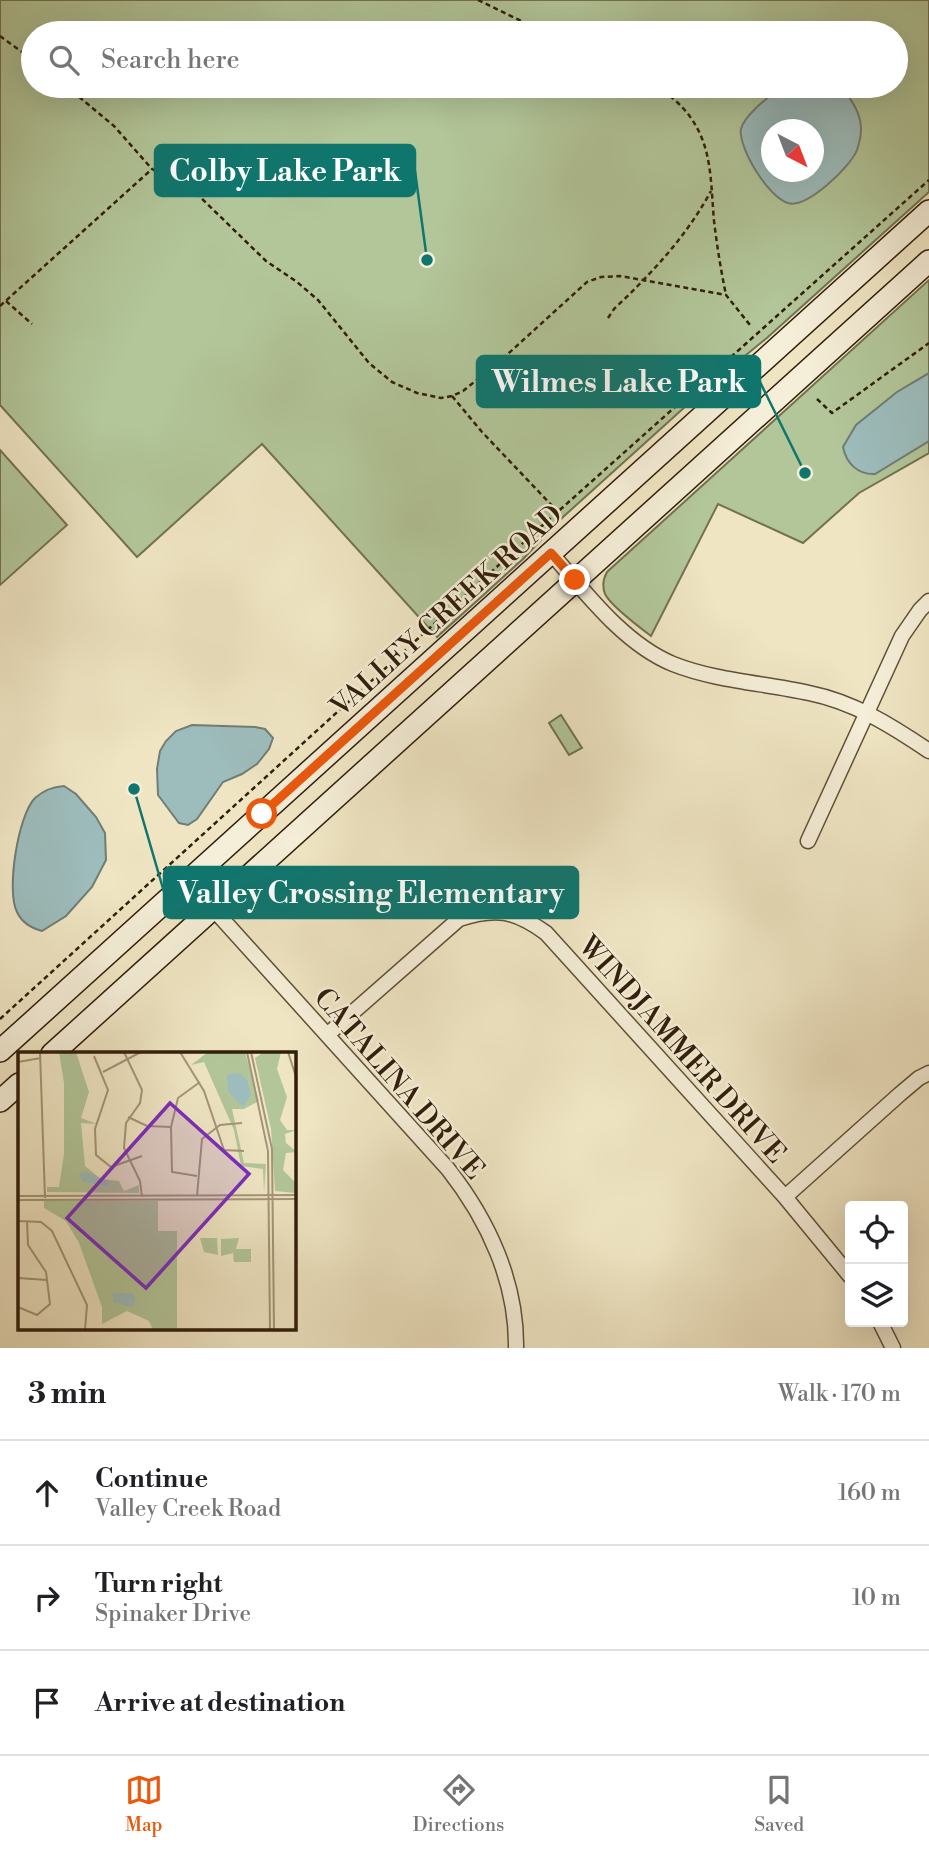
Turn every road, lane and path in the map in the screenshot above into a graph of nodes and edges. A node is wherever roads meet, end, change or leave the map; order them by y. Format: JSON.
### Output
{"nodes":[{"id":1,"x":478,"y":0,"type":"edge"},
{"id":2,"x":521,"y":21,"type":"edge"},
{"id":3,"x":0,"y":36,"type":"edge"},
{"id":4,"x":21,"y":52,"type":"edge"},
{"id":5,"x":80,"y":98,"type":"edge"},
{"id":6,"x":672,"y":98,"type":"edge"},
{"id":7,"x":152,"y":169,"type":"junction"},
{"id":8,"x":929,"y":180,"type":"edge"},
{"id":9,"x":711,"y":189,"type":"junction"},
{"id":10,"x":929,"y":211,"type":"edge"},
{"id":11,"x":929,"y":261,"type":"edge"},
{"id":12,"x":645,"y":280,"type":"junction"},
{"id":13,"x":726,"y":295,"type":"junction"},
{"id":14,"x":6,"y":301,"type":"junction"},
{"id":15,"x":0,"y":306,"type":"edge"},
{"id":16,"x":608,"y":318,"type":"dead end"},
{"id":17,"x":32,"y":324,"type":"dead end"},
{"id":18,"x":750,"y":325,"type":"dead end"},
{"id":19,"x":929,"y":343,"type":"edge"},
{"id":20,"x":452,"y":396,"type":"junction"},
{"id":21,"x":817,"y":399,"type":"dead end"},
{"id":22,"x":558,"y":512,"type":"junction"},
{"id":23,"x":551,"y":553,"type":"junction"},
{"id":24,"x":575,"y":580,"type":"junction"},
{"id":25,"x":929,"y":601,"type":"edge"},
{"id":26,"x":866,"y":712,"type":"junction"},
{"id":27,"x":929,"y":751,"type":"edge"},
{"id":28,"x":808,"y":841,"type":"dead end"},
{"id":29,"x":188,"y":881,"type":"junction"},
{"id":30,"x":213,"y":909,"type":"junction"},
{"id":31,"x":0,"y":1019,"type":"edge"},
{"id":32,"x":327,"y":1035,"type":"junction"},
{"id":33,"x":0,"y":1051,"type":"edge"},
{"id":34,"x":54,"y":1052,"type":"edge"},
{"id":35,"x":929,"y":1073,"type":"edge"},
{"id":36,"x":18,"y":1085,"type":"edge"},
{"id":37,"x":0,"y":1101,"type":"edge"},
{"id":38,"x":785,"y":1197,"type":"junction"},
{"id":39,"x":845,"y":1270,"type":"edge"},
{"id":40,"x":882,"y":1327,"type":"edge"},
{"id":41,"x":516,"y":1348,"type":"edge"},
{"id":42,"x":893,"y":1348,"type":"edge"}],
"edges":[{"from":1,"to":2,"type":"path"},
{"from":3,"to":4,"type":"path"},
{"from":5,"to":7,"type":"path"},
{"from":6,"to":9,"type":"path"},
{"from":7,"to":14,"type":"path"},
{"from":7,"to":20,"type":"path"},
{"from":8,"to":22,"type":"path"},
{"from":9,"to":12,"type":"path"},
{"from":9,"to":13,"type":"path"},
{"from":10,"to":23,"type":"main road","name":"VALLEY CREEK ROAD"},
{"from":11,"to":24,"type":"main road"},
{"from":12,"to":13,"type":"path"},
{"from":12,"to":16,"type":"path"},
{"from":12,"to":20,"type":"path"},
{"from":13,"to":18,"type":"path"},
{"from":14,"to":15,"type":"path"},
{"from":14,"to":17,"type":"path"},
{"from":19,"to":21,"type":"path"},
{"from":20,"to":22,"type":"path"},
{"from":22,"to":31,"type":"path"},
{"from":23,"to":24,"type":"street"},
{"from":23,"to":29,"type":"main road","name":"VALLEY CREEK ROAD"},
{"from":24,"to":26,"type":"street"},
{"from":24,"to":30,"type":"main road"},
{"from":25,"to":26,"type":"street"},
{"from":26,"to":27,"type":"street"},
{"from":26,"to":28,"type":"street"},
{"from":29,"to":30,"type":"street","name":"CATALINA DRIVE"},
{"from":29,"to":33,"type":"main road","name":"VALLEY CREEK ROAD"},
{"from":30,"to":32,"type":"street","name":"CATALINA DRIVE"},
{"from":30,"to":34,"type":"main road"},
{"from":32,"to":38,"type":"street","name":"WINDJAMMER DRIVE"},
{"from":32,"to":41,"type":"street","name":"CATALINA DRIVE"},
{"from":35,"to":38,"type":"street"},
{"from":36,"to":37,"type":"main road"},
{"from":38,"to":39,"type":"street","name":"WINDJAMMER DRIVE"},
{"from":40,"to":42,"type":"street"}]}
